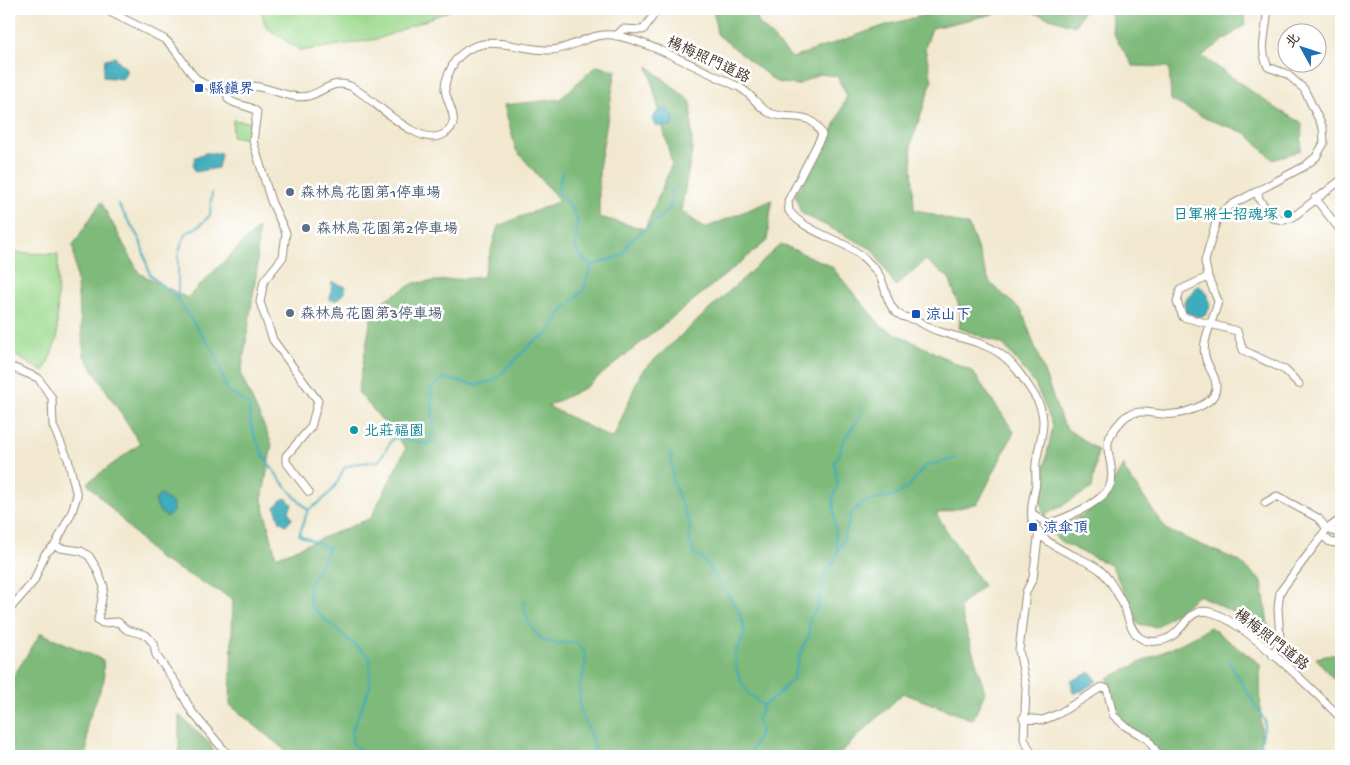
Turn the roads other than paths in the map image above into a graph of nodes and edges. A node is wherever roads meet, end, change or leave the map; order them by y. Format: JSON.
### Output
{"nodes":[{"id":1,"x":104,"y":9,"type":"edge"},
{"id":2,"x":658,"y":9,"type":"edge"},
{"id":3,"x":1267,"y":9,"type":"edge"},
{"id":4,"x":616,"y":36,"type":"junction"},
{"id":5,"x":227,"y":86,"type":"junction"},
{"id":6,"x":1341,"y":180,"type":"edge"},
{"id":7,"x":1258,"y":192,"type":"junction"},
{"id":8,"x":1315,"y":198,"type":"junction"},
{"id":9,"x":1341,"y":231,"type":"edge"},
{"id":10,"x":1208,"y":277,"type":"junction"},
{"id":11,"x":1211,"y":326,"type":"junction"},
{"id":12,"x":9,"y":366,"type":"edge"},
{"id":13,"x":1299,"y":384,"type":"dead end"},
{"id":14,"x":309,"y":492,"type":"dead end"},
{"id":15,"x":1265,"y":503,"type":"dead end"},
{"id":16,"x":1032,"y":513,"type":"junction"},
{"id":17,"x":1341,"y":519,"type":"edge"},
{"id":18,"x":1327,"y":529,"type":"junction"},
{"id":19,"x":1039,"y":531,"type":"junction"},
{"id":20,"x":1341,"y":534,"type":"edge"},
{"id":21,"x":1322,"y":535,"type":"junction"},
{"id":22,"x":1341,"y":544,"type":"edge"},
{"id":23,"x":55,"y":545,"type":"junction"},
{"id":24,"x":9,"y":610,"type":"edge"},
{"id":25,"x":1273,"y":656,"type":"junction"},
{"id":26,"x":1023,"y":718,"type":"junction"},
{"id":27,"x":1341,"y":718,"type":"edge"},
{"id":28,"x":229,"y":756,"type":"edge"},
{"id":29,"x":1033,"y":756,"type":"edge"},
{"id":30,"x":1159,"y":756,"type":"edge"}],
"edges":[{"from":1,"to":5,"type":"street","name":"楊梅照門道路"},
{"from":2,"to":4,"type":"street"},
{"from":3,"to":7,"type":"street"},
{"from":4,"to":5,"type":"street","name":"楊梅照門道路"},
{"from":4,"to":16,"type":"street","name":"楊梅照門道路"},
{"from":5,"to":14,"type":"street"},
{"from":6,"to":8,"type":"street"},
{"from":7,"to":8,"type":"street"},
{"from":7,"to":10,"type":"street"},
{"from":8,"to":9,"type":"street"},
{"from":10,"to":11,"type":"street"},
{"from":10,"to":11,"type":"street"},
{"from":11,"to":13,"type":"street"},
{"from":11,"to":16,"type":"street"},
{"from":12,"to":23,"type":"street"},
{"from":15,"to":18,"type":"street"},
{"from":16,"to":19,"type":"street","name":"楊梅照門道路"},
{"from":17,"to":18,"type":"street"},
{"from":18,"to":20,"type":"street"},
{"from":18,"to":21,"type":"street"},
{"from":19,"to":25,"type":"street","name":"楊梅照門道路"},
{"from":19,"to":26,"type":"street"},
{"from":21,"to":22,"type":"street"},
{"from":21,"to":25,"type":"street"},
{"from":23,"to":24,"type":"street"},
{"from":23,"to":28,"type":"street"},
{"from":25,"to":27,"type":"street","name":"楊梅照門道路"},
{"from":26,"to":29,"type":"street"},
{"from":26,"to":30,"type":"street"}]}
